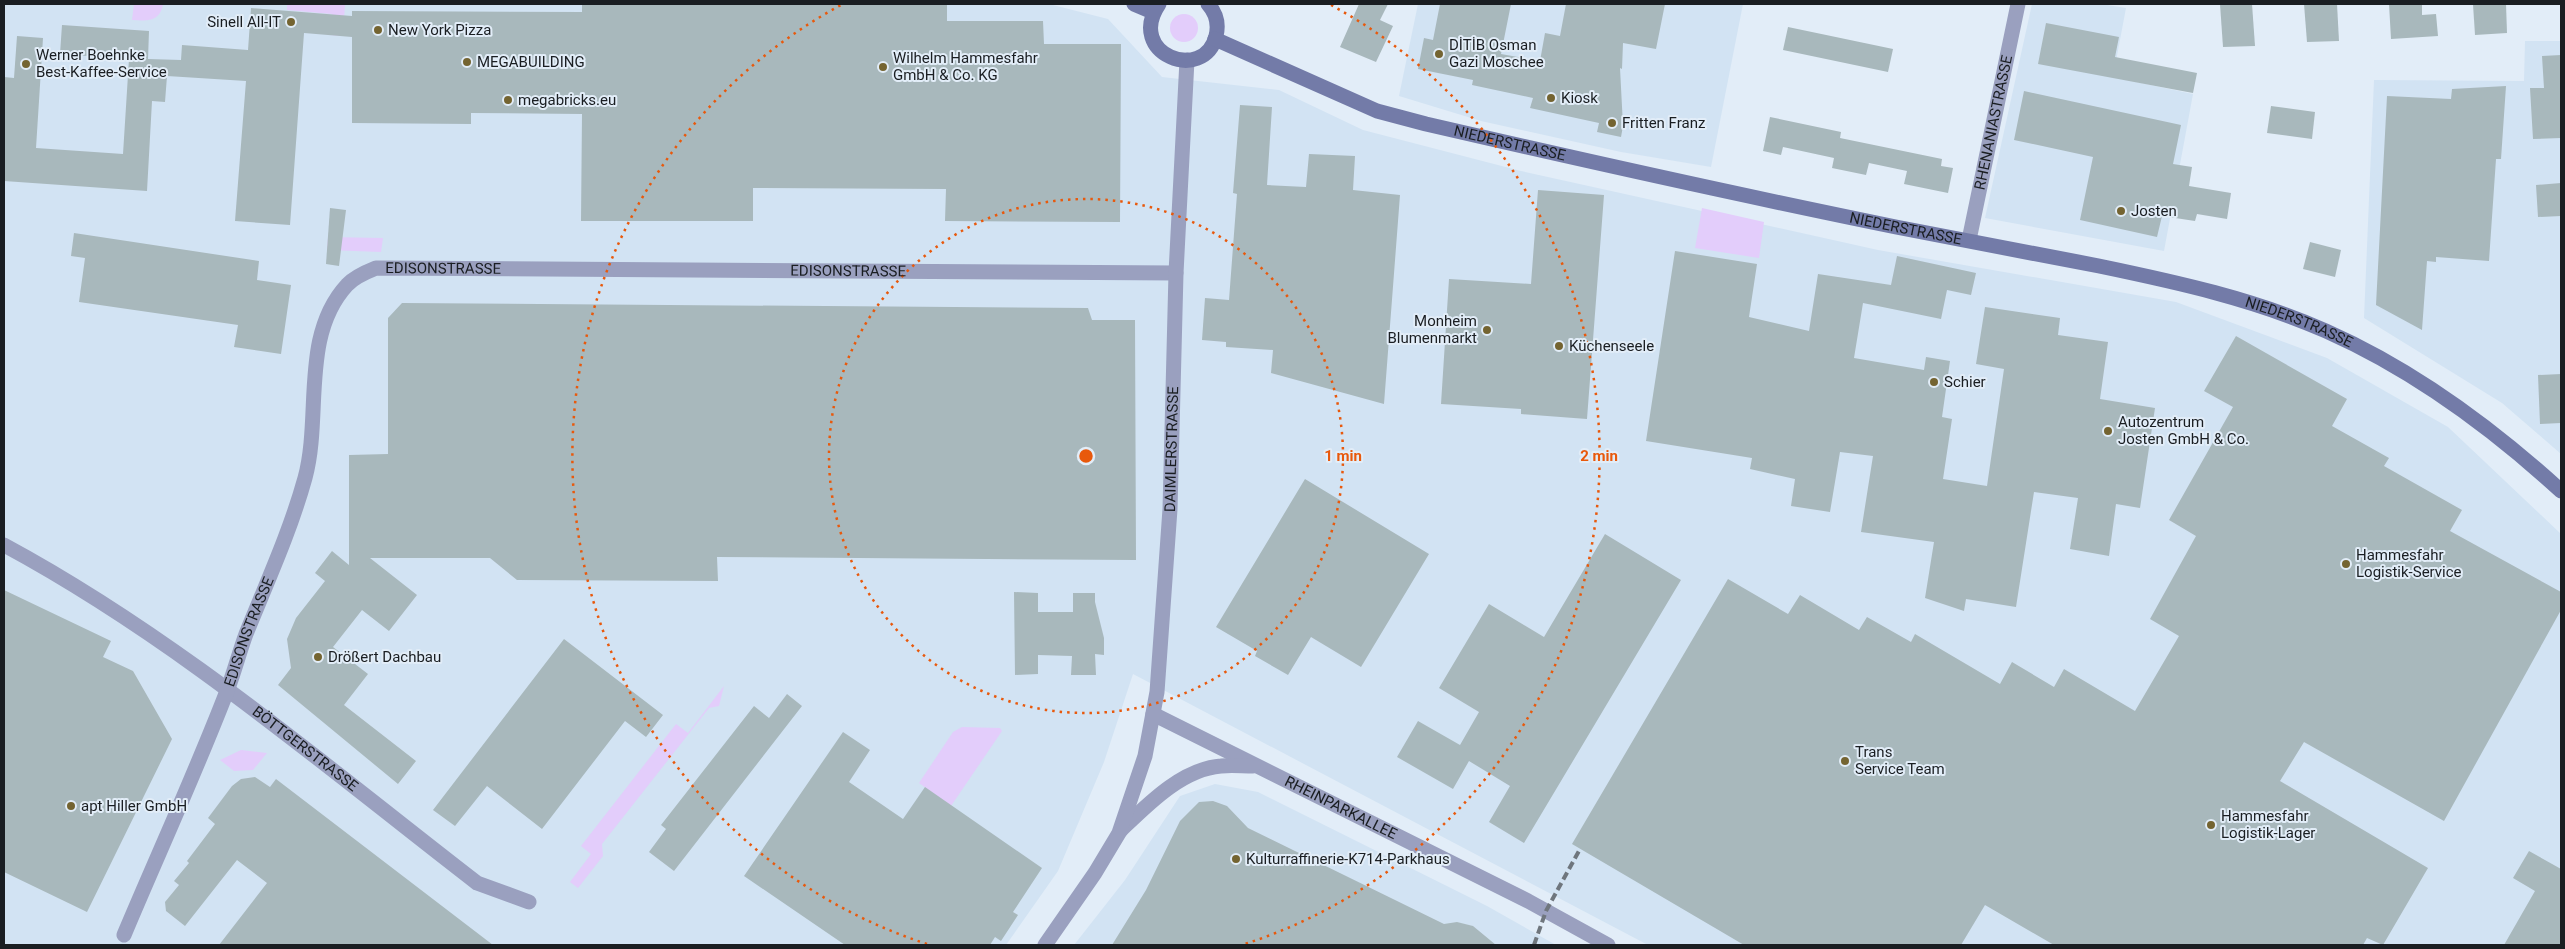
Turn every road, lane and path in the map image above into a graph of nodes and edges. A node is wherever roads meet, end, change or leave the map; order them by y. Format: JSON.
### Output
{"nodes":[{"id":1,"x":1134,"y":4,"type":"edge"},
{"id":2,"x":1208,"y":4,"type":"edge"},
{"id":3,"x":2018,"y":4,"type":"edge"},
{"id":4,"x":1156,"y":8,"type":"edge"},
{"id":5,"x":1215,"y":39,"type":"junction"},
{"id":6,"x":1187,"y":60,"type":"junction"},
{"id":7,"x":1969,"y":240,"type":"junction"},
{"id":8,"x":1176,"y":273,"type":"junction"},
{"id":9,"x":2561,"y":491,"type":"edge"},
{"id":10,"x":4,"y":545,"type":"edge"},
{"id":11,"x":228,"y":691,"type":"junction"},
{"id":12,"x":1153,"y":714,"type":"junction"},
{"id":13,"x":1256,"y":766,"type":"junction"},
{"id":14,"x":1119,"y":833,"type":"junction"},
{"id":15,"x":529,"y":902,"type":"dead end"},
{"id":16,"x":124,"y":936,"type":"dead end"},
{"id":17,"x":1045,"y":945,"type":"edge"},
{"id":18,"x":1608,"y":945,"type":"edge"}],
"edges":[{"from":1,"to":4,"type":"street"},
{"from":2,"to":5,"type":"street"},
{"from":3,"to":7,"type":"street","name":"RHENANIASTRASSE"},
{"from":4,"to":6,"type":"street"},
{"from":5,"to":6,"type":"street"},
{"from":5,"to":7,"type":"street","name":"NIEDERSTRASSE"},
{"from":6,"to":8,"type":"street","name":"DAIMLERSTRASSE"},
{"from":7,"to":9,"type":"street","name":"NIEDERSTRASSE"},
{"from":8,"to":11,"type":"street","name":"EDISONSTRASSE"},
{"from":8,"to":12,"type":"street","name":"DAIMLERSTRASSE"},
{"from":10,"to":11,"type":"street","name":"BÖTTGERSTRASSE"},
{"from":11,"to":15,"type":"street","name":"BÖTTGERSTRASSE"},
{"from":11,"to":16,"type":"street","name":"EDISONSTRASSE"},
{"from":12,"to":13,"type":"street","name":"RHEINPARKALLEE"},
{"from":12,"to":14,"type":"street","name":"DAIMLERSTRASSE"},
{"from":13,"to":14,"type":"street","name":"DAIMLERSTRASSE"},
{"from":13,"to":18,"type":"street","name":"RHEINPARKALLEE"},
{"from":14,"to":17,"type":"street","name":"DAIMLERSTRASSE"}]}
